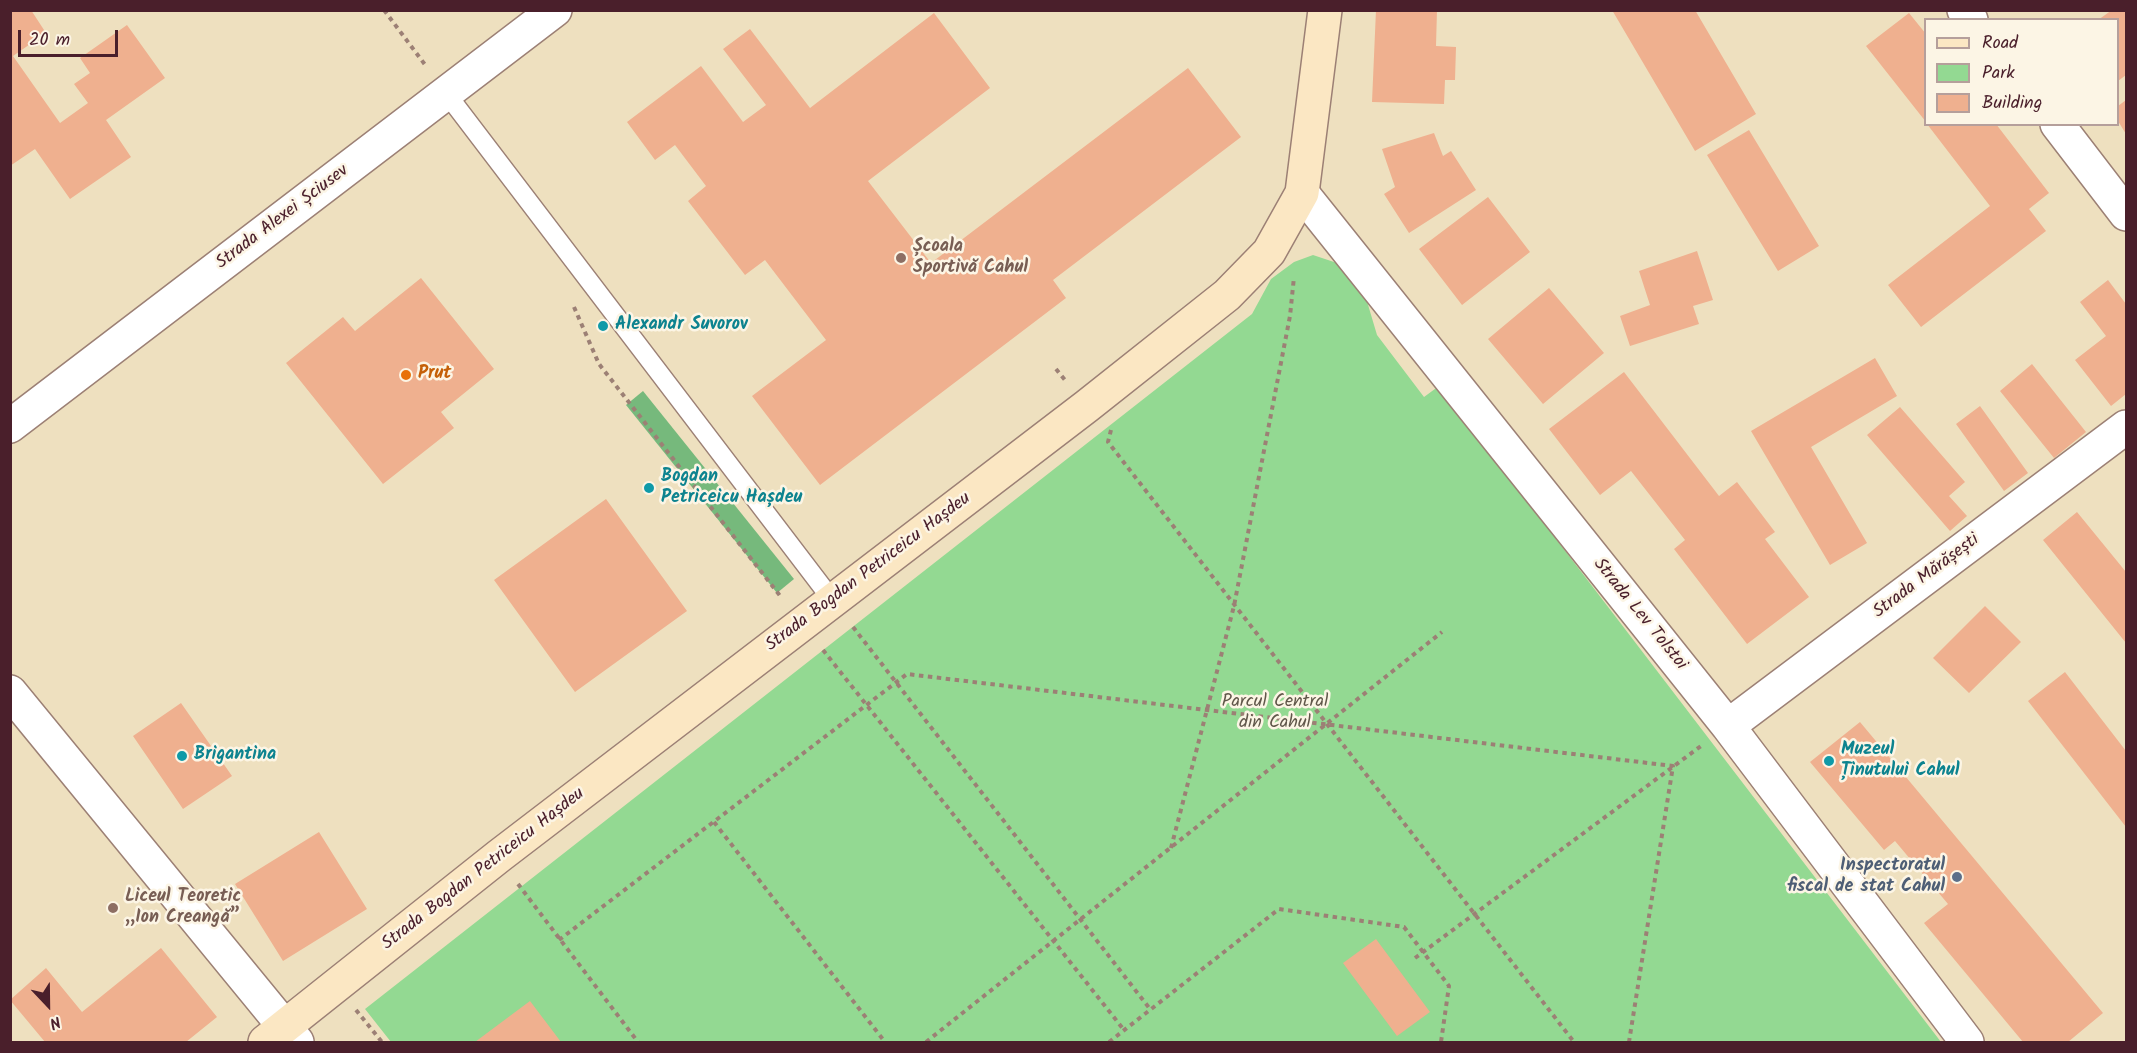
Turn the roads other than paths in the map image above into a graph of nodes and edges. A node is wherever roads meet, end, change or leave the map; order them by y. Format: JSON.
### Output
{"nodes":[{"id":1,"x":555,"y":10,"type":"edge"},
{"id":2,"x":1325,"y":10,"type":"edge"},
{"id":3,"x":446,"y":93,"type":"junction"},
{"id":4,"x":2058,"y":126,"type":"edge"},
{"id":5,"x":1302,"y":193,"type":"junction"},
{"id":6,"x":2127,"y":214,"type":"edge"},
{"id":7,"x":10,"y":426,"type":"edge"},
{"id":8,"x":2127,"y":427,"type":"edge"},
{"id":9,"x":832,"y":601,"type":"junction"},
{"id":10,"x":10,"y":692,"type":"edge"},
{"id":11,"x":1728,"y":726,"type":"junction"},
{"id":12,"x":282,"y":1038,"type":"edge"},
{"id":13,"x":1966,"y":1042,"type":"edge"}],
"edges":[{"from":1,"to":3,"type":"street","name":"Strada Alexei Șciusev"},
{"from":2,"to":5,"type":"main road","name":"Strada Bogdan Petriceicu Hașdeu"},
{"from":3,"to":7,"type":"street","name":"Strada Alexei Șciusev"},
{"from":3,"to":9,"type":"lane"},
{"from":4,"to":6,"type":"street"},
{"from":5,"to":9,"type":"main road","name":"Strada Bogdan Petriceicu Hașdeu"},
{"from":5,"to":11,"type":"street","name":"Strada Lev Tolstoi"},
{"from":8,"to":11,"type":"street","name":"Strada Mărășești"},
{"from":9,"to":12,"type":"main road","name":"Strada Bogdan Petriceicu Hașdeu"},
{"from":10,"to":12,"type":"street"},
{"from":11,"to":13,"type":"street","name":"Strada Lev Tolstoi"}]}
